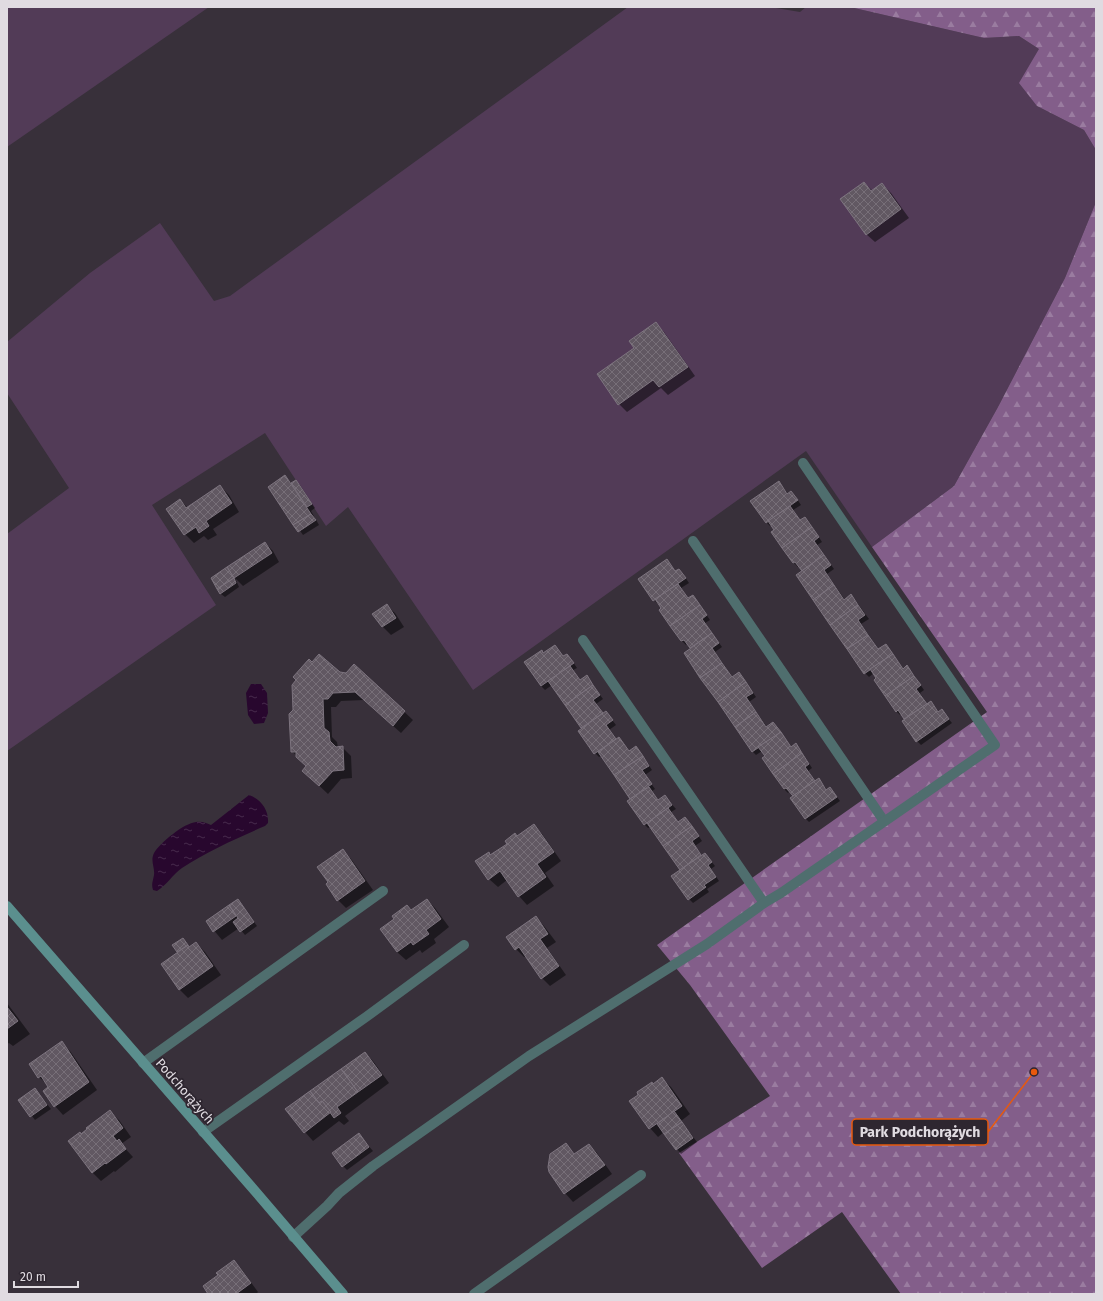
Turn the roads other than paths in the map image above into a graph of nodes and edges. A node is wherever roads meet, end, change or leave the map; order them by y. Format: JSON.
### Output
{"nodes":[{"id":1,"x":803,"y":463,"type":"dead end"},
{"id":2,"x":693,"y":540,"type":"dead end"},
{"id":3,"x":582,"y":640,"type":"dead end"},
{"id":4,"x":884,"y":821,"type":"junction"},
{"id":5,"x":383,"y":891,"type":"dead end"},
{"id":6,"x":764,"y":903,"type":"junction"},
{"id":7,"x":7,"y":906,"type":"edge"},
{"id":8,"x":464,"y":945,"type":"dead end"},
{"id":9,"x":143,"y":1063,"type":"junction"},
{"id":10,"x":203,"y":1132,"type":"junction"},
{"id":11,"x":640,"y":1175,"type":"dead end"},
{"id":12,"x":294,"y":1237,"type":"junction"},
{"id":13,"x":343,"y":1294,"type":"edge"},
{"id":14,"x":474,"y":1294,"type":"edge"}],
"edges":[{"from":1,"to":4,"type":"street"},
{"from":2,"to":4,"type":"street"},
{"from":3,"to":6,"type":"street"},
{"from":4,"to":6,"type":"street"},
{"from":5,"to":9,"type":"street"},
{"from":6,"to":12,"type":"street"},
{"from":7,"to":9,"type":"street","name":"Podchorążych"},
{"from":8,"to":10,"type":"street"},
{"from":9,"to":10,"type":"street","name":"Podchorążych"},
{"from":10,"to":12,"type":"street","name":"Podchorążych"},
{"from":11,"to":14,"type":"street"},
{"from":12,"to":13,"type":"street","name":"Podchorążych"}]}
